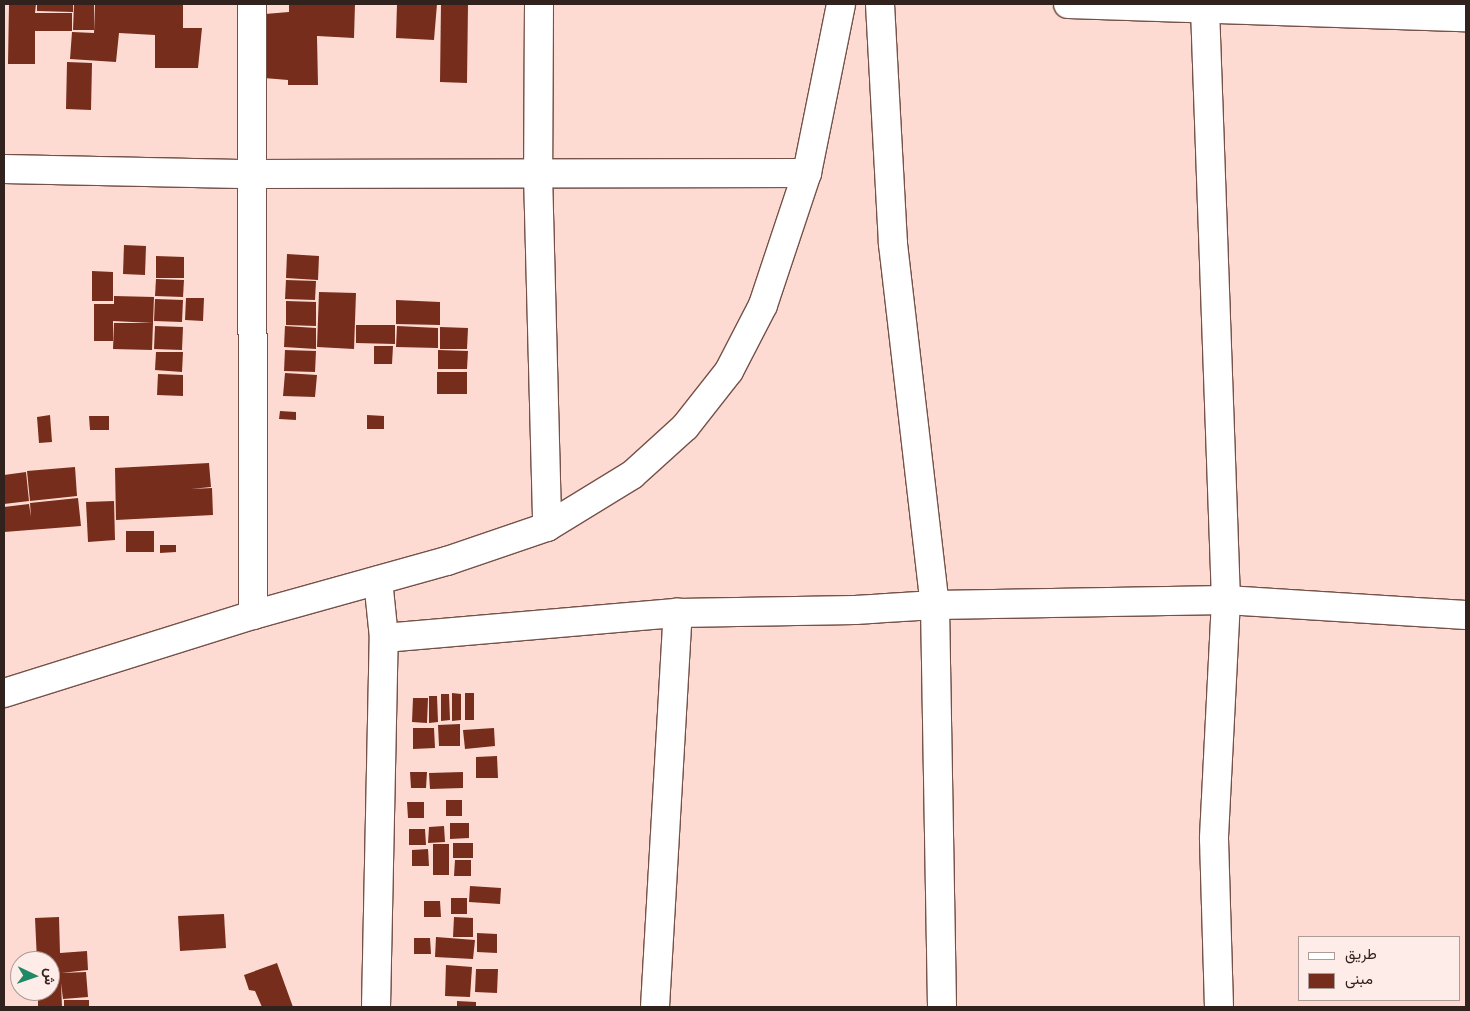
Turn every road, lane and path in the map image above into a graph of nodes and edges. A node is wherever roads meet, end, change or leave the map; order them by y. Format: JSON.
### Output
{"nodes":[{"id":1,"x":252,"y":4,"type":"edge"},
{"id":2,"x":539,"y":4,"type":"edge"},
{"id":3,"x":841,"y":4,"type":"edge"},
{"id":4,"x":880,"y":4,"type":"edge"},
{"id":5,"x":1068,"y":4,"type":"edge"},
{"id":6,"x":1204,"y":8,"type":"junction"},
{"id":7,"x":1466,"y":17,"type":"edge"},
{"id":8,"x":4,"y":169,"type":"edge"},
{"id":9,"x":807,"y":173,"type":"junction"},
{"id":10,"x":252,"y":174,"type":"junction"},
{"id":11,"x":538,"y":174,"type":"junction"},
{"id":12,"x":547,"y":527,"type":"junction"},
{"id":13,"x":378,"y":580,"type":"junction"},
{"id":14,"x":1226,"y":600,"type":"junction"},
{"id":15,"x":935,"y":606,"type":"junction"},
{"id":16,"x":678,"y":613,"type":"junction"},
{"id":17,"x":253,"y":614,"type":"junction"},
{"id":18,"x":1466,"y":615,"type":"edge"},
{"id":19,"x":384,"y":638,"type":"junction"},
{"id":20,"x":4,"y":693,"type":"edge"},
{"id":21,"x":376,"y":1007,"type":"edge"},
{"id":22,"x":655,"y":1007,"type":"edge"},
{"id":23,"x":942,"y":1007,"type":"edge"},
{"id":24,"x":1219,"y":1007,"type":"edge"}],
"edges":[{"from":1,"to":10,"type":"main road"},
{"from":2,"to":11,"type":"main road"},
{"from":3,"to":9,"type":"main road"},
{"from":4,"to":15,"type":"main road"},
{"from":5,"to":6,"type":"main road"},
{"from":6,"to":7,"type":"main road"},
{"from":6,"to":14,"type":"main road"},
{"from":8,"to":10,"type":"main road"},
{"from":9,"to":11,"type":"main road"},
{"from":9,"to":12,"type":"main road"},
{"from":10,"to":11,"type":"main road"},
{"from":10,"to":17,"type":"main road"},
{"from":11,"to":12,"type":"main road"},
{"from":12,"to":13,"type":"main road"},
{"from":13,"to":17,"type":"main road"},
{"from":13,"to":19,"type":"main road"},
{"from":14,"to":15,"type":"main road"},
{"from":14,"to":18,"type":"main road"},
{"from":14,"to":24,"type":"main road"},
{"from":15,"to":16,"type":"main road"},
{"from":15,"to":23,"type":"main road"},
{"from":16,"to":19,"type":"main road"},
{"from":16,"to":22,"type":"main road"},
{"from":17,"to":20,"type":"main road"},
{"from":19,"to":21,"type":"main road"}]}
